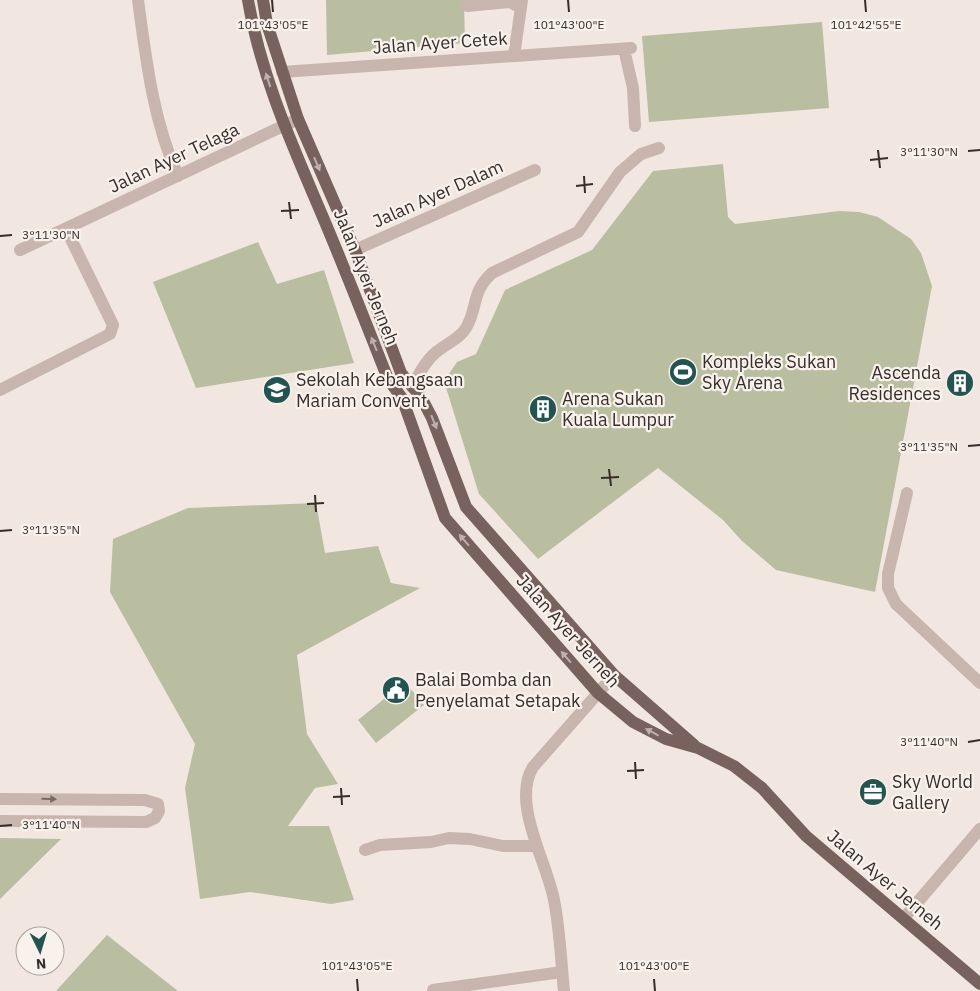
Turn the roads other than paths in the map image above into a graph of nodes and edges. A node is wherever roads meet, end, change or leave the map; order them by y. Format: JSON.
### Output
{"nodes":[{"id":1,"x":138,"y":0,"type":"edge"},
{"id":2,"x":248,"y":0,"type":"edge"},
{"id":3,"x":264,"y":0,"type":"edge"},
{"id":4,"x":516,"y":2,"type":"edge"},
{"id":5,"x":467,"y":6,"type":"dead end"},
{"id":6,"x":514,"y":56,"type":"junction"},
{"id":7,"x":282,"y":72,"type":"junction"},
{"id":8,"x":298,"y":119,"type":"junction"},
{"id":9,"x":284,"y":126,"type":"junction"},
{"id":10,"x":635,"y":126,"type":"dead end"},
{"id":11,"x":659,"y":148,"type":"dead end"},
{"id":12,"x":535,"y":170,"type":"dead end"},
{"id":13,"x":178,"y":176,"type":"junction"},
{"id":14,"x":66,"y":228,"type":"junction"},
{"id":15,"x":20,"y":250,"type":"dead end"},
{"id":16,"x":355,"y":250,"type":"junction"},
{"id":17,"x":412,"y":387,"type":"junction"},
{"id":18,"x":0,"y":390,"type":"edge"},
{"id":19,"x":907,"y":493,"type":"dead end"},
{"id":20,"x":614,"y":676,"type":"junction"},
{"id":21,"x":980,"y":683,"type":"edge"},
{"id":22,"x":598,"y":694,"type":"junction"},
{"id":23,"x":698,"y":748,"type":"junction"},
{"id":24,"x":0,"y":799,"type":"edge"},
{"id":25,"x":0,"y":821,"type":"edge"},
{"id":26,"x":980,"y":829,"type":"edge"},
{"id":27,"x":537,"y":846,"type":"junction"},
{"id":28,"x":365,"y":850,"type":"dead end"},
{"id":29,"x":904,"y":918,"type":"junction"},
{"id":30,"x":562,"y":972,"type":"junction"},
{"id":31,"x":980,"y":984,"type":"edge"},
{"id":32,"x":433,"y":990,"type":"edge"},
{"id":33,"x":564,"y":991,"type":"edge"}],
"edges":[{"from":1,"to":13,"type":"street"},
{"from":9,"to":2,"type":"main road","name":"Jalan Ayer Jerneh","one_way":true},
{"from":3,"to":7,"type":"main road","name":"Jalan Ayer Jerneh"},
{"from":4,"to":5,"type":"street"},
{"from":4,"to":6,"type":"street"},
{"from":6,"to":7,"type":"street","name":"Jalan Ayer Cetek"},
{"from":6,"to":10,"type":"street","name":"Jalan Ayer Cetek"},
{"from":7,"to":8,"type":"main road","name":"Jalan Ayer Jerneh"},
{"from":8,"to":9,"type":"street","name":"Jalan Ayer Telaga"},
{"from":8,"to":16,"type":"main road","name":"Jalan Ayer Jerneh","one_way":true},
{"from":9,"to":13,"type":"street","name":"Jalan Ayer Telaga"},
{"from":22,"to":9,"type":"main road","name":"Jalan Ayer Jerneh","one_way":true},
{"from":11,"to":17,"type":"street"},
{"from":12,"to":16,"type":"street","name":"Jalan Ayer Dalam"},
{"from":13,"to":14,"type":"street","name":"Jalan Ayer Telaga"},
{"from":14,"to":15,"type":"street","name":"Jalan Ayer Telaga"},
{"from":14,"to":18,"type":"street"},
{"from":16,"to":17,"type":"main road","name":"Jalan Ayer Jerneh"},
{"from":17,"to":20,"type":"main road","name":"Jalan Ayer Jerneh","one_way":true},
{"from":19,"to":21,"type":"street"},
{"from":20,"to":22,"type":"street"},
{"from":20,"to":23,"type":"main road","name":"Jalan Ayer Jerneh"},
{"from":23,"to":22,"type":"main road","name":"Jalan Ayer Jerneh","one_way":true},
{"from":22,"to":27,"type":"street"},
{"from":23,"to":29,"type":"main road","name":"Jalan Ayer Jerneh"},
{"from":24,"to":25,"type":"street","one_way":true},
{"from":26,"to":29,"type":"street"},
{"from":27,"to":28,"type":"street"},
{"from":27,"to":30,"type":"street"},
{"from":29,"to":31,"type":"main road","name":"Jalan Ayer Jerneh"},
{"from":30,"to":32,"type":"street"},
{"from":30,"to":33,"type":"street"}]}
